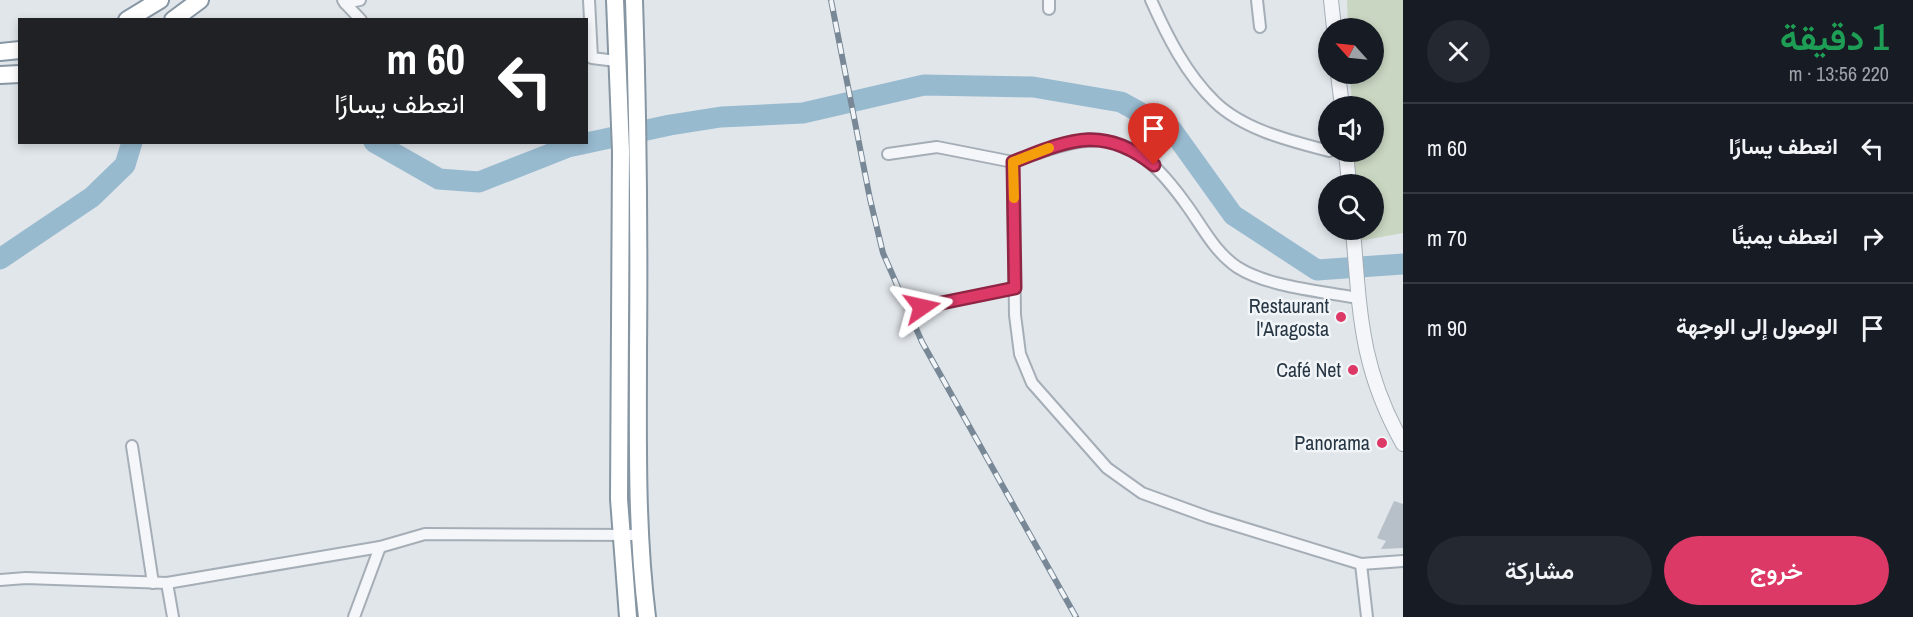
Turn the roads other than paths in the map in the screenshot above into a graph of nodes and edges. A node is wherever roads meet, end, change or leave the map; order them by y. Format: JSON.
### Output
{"nodes":[{"id":1,"x":160,"y":0,"type":"edge"},
{"id":2,"x":200,"y":0,"type":"edge"},
{"id":3,"x":360,"y":0,"type":"edge"},
{"id":4,"x":589,"y":0,"type":"edge"},
{"id":5,"x":615,"y":0,"type":"edge"},
{"id":6,"x":634,"y":0,"type":"edge"},
{"id":7,"x":1150,"y":0,"type":"edge"},
{"id":8,"x":1257,"y":0,"type":"edge"},
{"id":9,"x":1331,"y":0,"type":"edge"},
{"id":10,"x":344,"y":2,"type":"edge"},
{"id":11,"x":130,"y":18,"type":"edge"},
{"id":12,"x":176,"y":18,"type":"edge"},
{"id":13,"x":359,"y":18,"type":"edge"},
{"id":14,"x":1333,"y":18,"type":"edge"},
{"id":15,"x":1260,"y":27,"type":"dead end"},
{"id":16,"x":18,"y":50,"type":"edge"},
{"id":17,"x":0,"y":51,"type":"edge"},
{"id":18,"x":590,"y":58,"type":"edge"},
{"id":19,"x":616,"y":61,"type":"junction"},
{"id":20,"x":18,"y":74,"type":"edge"},
{"id":21,"x":0,"y":75,"type":"edge"},
{"id":22,"x":1318,"y":147,"type":"edge"},
{"id":23,"x":888,"y":154,"type":"dead end"},
{"id":24,"x":1013,"y":162,"type":"junction"},
{"id":25,"x":1354,"y":240,"type":"edge"},
{"id":26,"x":1015,"y":288,"type":"junction"},
{"id":27,"x":1357,"y":291,"type":"junction"},
{"id":28,"x":922,"y":307,"type":"dead end"},
{"id":29,"x":1403,"y":444,"type":"edge"},
{"id":30,"x":132,"y":446,"type":"dead end"},
{"id":31,"x":620,"y":535,"type":"junction"},
{"id":32,"x":639,"y":536,"type":"junction"},
{"id":33,"x":380,"y":547,"type":"junction"},
{"id":34,"x":1403,"y":561,"type":"edge"},
{"id":35,"x":1361,"y":564,"type":"junction"},
{"id":36,"x":0,"y":580,"type":"edge"},
{"id":37,"x":153,"y":583,"type":"junction"},
{"id":38,"x":167,"y":583,"type":"junction"},
{"id":39,"x":173,"y":617,"type":"edge"},
{"id":40,"x":354,"y":617,"type":"edge"},
{"id":41,"x":628,"y":617,"type":"edge"},
{"id":42,"x":647,"y":617,"type":"edge"},
{"id":43,"x":1367,"y":617,"type":"edge"}],
"edges":[{"from":1,"to":11,"type":"highway"},
{"from":2,"to":12,"type":"highway"},
{"from":3,"to":10,"type":"street"},
{"from":4,"to":18,"type":"street"},
{"from":5,"to":19,"type":"highway"},
{"from":6,"to":32,"type":"highway"},
{"from":7,"to":22,"type":"street"},
{"from":8,"to":15,"type":"street"},
{"from":9,"to":14,"type":"street"},
{"from":10,"to":13,"type":"street"},
{"from":16,"to":17,"type":"highway"},
{"from":18,"to":19,"type":"street"},
{"from":19,"to":31,"type":"highway"},
{"from":20,"to":21,"type":"highway"},
{"from":23,"to":24,"type":"street"},
{"from":24,"to":26,"type":"street"},
{"from":24,"to":27,"type":"street"},
{"from":25,"to":27,"type":"street"},
{"from":26,"to":28,"type":"street"},
{"from":26,"to":35,"type":"street"},
{"from":27,"to":29,"type":"street"},
{"from":30,"to":37,"type":"street"},
{"from":31,"to":32,"type":"street"},
{"from":31,"to":33,"type":"street"},
{"from":31,"to":41,"type":"highway"},
{"from":32,"to":42,"type":"highway"},
{"from":33,"to":38,"type":"street"},
{"from":33,"to":40,"type":"street"},
{"from":34,"to":35,"type":"street"},
{"from":35,"to":43,"type":"street"},
{"from":36,"to":37,"type":"street"},
{"from":37,"to":38,"type":"street"},
{"from":38,"to":39,"type":"street"}]}
